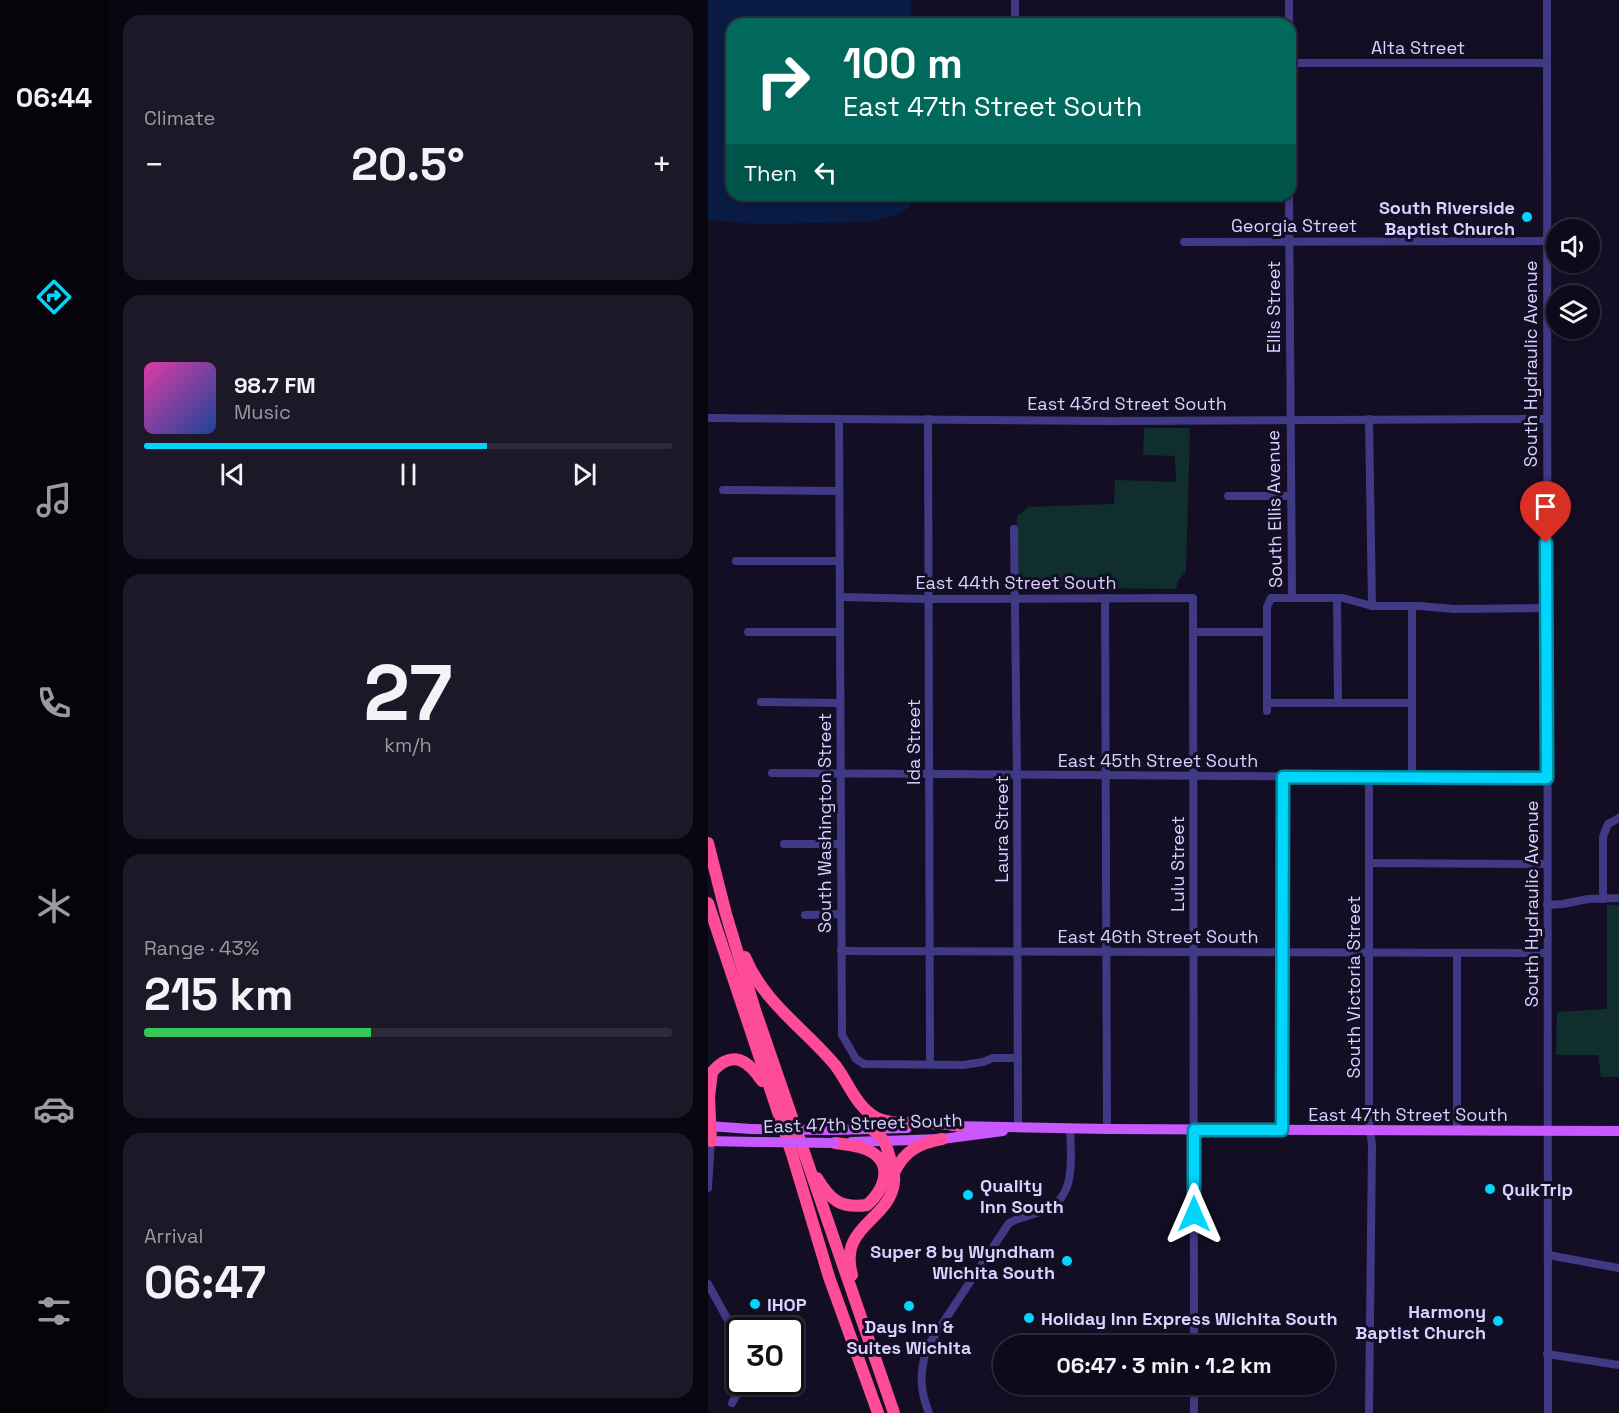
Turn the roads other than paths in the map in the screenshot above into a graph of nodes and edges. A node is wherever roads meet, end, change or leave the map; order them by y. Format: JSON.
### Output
{"nodes":[{"id":1,"x":1014,"y":0,"type":"edge"},
{"id":2,"x":1288,"y":0,"type":"edge"},
{"id":3,"x":1547,"y":0,"type":"edge"},
{"id":4,"x":1015,"y":18,"type":"edge"},
{"id":5,"x":1288,"y":18,"type":"edge"},
{"id":6,"x":1296,"y":63,"type":"edge"},
{"id":7,"x":1547,"y":63,"type":"junction"},
{"id":8,"x":1289,"y":201,"type":"edge"},
{"id":9,"x":1547,"y":219,"type":"edge"},
{"id":10,"x":1546,"y":241,"type":"edge"},
{"id":11,"x":1184,"y":242,"type":"dead end"},
{"id":12,"x":1289,"y":242,"type":"junction"},
{"id":13,"x":1547,"y":273,"type":"edge"},
{"id":14,"x":708,"y":418,"type":"edge"},
{"id":15,"x":839,"y":419,"type":"junction"},
{"id":16,"x":928,"y":419,"type":"junction"},
{"id":17,"x":1369,"y":419,"type":"junction"},
{"id":18,"x":1547,"y":419,"type":"junction"},
{"id":19,"x":1289,"y":420,"type":"junction"},
{"id":20,"x":723,"y":490,"type":"dead end"},
{"id":21,"x":839,"y":491,"type":"junction"},
{"id":22,"x":1228,"y":496,"type":"dead end"},
{"id":23,"x":1291,"y":496,"type":"junction"},
{"id":24,"x":1014,"y":529,"type":"dead end"},
{"id":25,"x":736,"y":561,"type":"dead end"},
{"id":26,"x":839,"y":561,"type":"junction"},
{"id":27,"x":840,"y":597,"type":"junction"},
{"id":28,"x":1292,"y":597,"type":"junction"},
{"id":29,"x":1106,"y":598,"type":"junction"},
{"id":30,"x":1193,"y":598,"type":"joint"},
{"id":31,"x":1337,"y":598,"type":"junction"},
{"id":32,"x":928,"y":599,"type":"junction"},
{"id":33,"x":1014,"y":599,"type":"junction"},
{"id":34,"x":1372,"y":606,"type":"junction"},
{"id":35,"x":1412,"y":606,"type":"junction"},
{"id":36,"x":1546,"y":608,"type":"junction"},
{"id":37,"x":748,"y":632,"type":"dead end"},
{"id":38,"x":840,"y":632,"type":"junction"},
{"id":39,"x":1194,"y":632,"type":"junction"},
{"id":40,"x":1266,"y":632,"type":"junction"},
{"id":41,"x":761,"y":702,"type":"dead end"},
{"id":42,"x":840,"y":703,"type":"junction"},
{"id":43,"x":1338,"y":703,"type":"junction"},
{"id":44,"x":1412,"y":703,"type":"junction"},
{"id":45,"x":772,"y":773,"type":"dead end"},
{"id":46,"x":840,"y":774,"type":"junction"},
{"id":47,"x":930,"y":775,"type":"junction"},
{"id":48,"x":1017,"y":775,"type":"junction"},
{"id":49,"x":1105,"y":776,"type":"junction"},
{"id":50,"x":1194,"y":777,"type":"junction"},
{"id":51,"x":1283,"y":777,"type":"junction"},
{"id":52,"x":1369,"y":777,"type":"junction"},
{"id":53,"x":1412,"y":777,"type":"junction"},
{"id":54,"x":1547,"y":778,"type":"junction"},
{"id":55,"x":1618,"y":819,"type":"edge"},
{"id":56,"x":708,"y":843,"type":"edge"},
{"id":57,"x":784,"y":844,"type":"dead end"},
{"id":58,"x":840,"y":844,"type":"junction"},
{"id":59,"x":1369,"y":863,"type":"junction"},
{"id":60,"x":1547,"y":864,"type":"junction"},
{"id":61,"x":1619,"y":898,"type":"edge"},
{"id":62,"x":1603,"y":899,"type":"junction"},
{"id":63,"x":708,"y":903,"type":"edge"},
{"id":64,"x":1547,"y":905,"type":"junction"},
{"id":65,"x":726,"y":914,"type":"junction"},
{"id":66,"x":841,"y":914,"type":"junction"},
{"id":67,"x":805,"y":915,"type":"dead end"},
{"id":68,"x":841,"y":951,"type":"junction"},
{"id":69,"x":930,"y":952,"type":"junction"},
{"id":70,"x":1017,"y":952,"type":"junction"},
{"id":71,"x":1105,"y":953,"type":"junction"},
{"id":72,"x":1194,"y":953,"type":"junction"},
{"id":73,"x":1282,"y":953,"type":"junction"},
{"id":74,"x":1369,"y":953,"type":"junction"},
{"id":75,"x":1457,"y":953,"type":"junction"},
{"id":76,"x":1547,"y":953,"type":"junction"},
{"id":77,"x":1018,"y":1058,"type":"junction"},
{"id":78,"x":930,"y":1064,"type":"junction"},
{"id":79,"x":772,"y":1097,"type":"junction"},
{"id":80,"x":709,"y":1126,"type":"edge"},
{"id":81,"x":958,"y":1126,"type":"junction"},
{"id":82,"x":1018,"y":1128,"type":"junction"},
{"id":83,"x":872,"y":1129,"type":"junction"},
{"id":84,"x":1070,"y":1129,"type":"junction"},
{"id":85,"x":1107,"y":1129,"type":"junction"},
{"id":86,"x":1194,"y":1130,"type":"junction"},
{"id":87,"x":1282,"y":1130,"type":"junction"},
{"id":88,"x":1370,"y":1130,"type":"junction"},
{"id":89,"x":1457,"y":1130,"type":"junction"},
{"id":90,"x":1547,"y":1131,"type":"junction"},
{"id":91,"x":1619,"y":1131,"type":"edge"},
{"id":92,"x":942,"y":1139,"type":"junction"},
{"id":93,"x":885,"y":1141,"type":"junction"},
{"id":94,"x":710,"y":1142,"type":"edge"},
{"id":95,"x":835,"y":1143,"type":"junction"},
{"id":96,"x":804,"y":1156,"type":"junction"},
{"id":97,"x":894,"y":1173,"type":"junction"},
{"id":98,"x":708,"y":1188,"type":"edge"},
{"id":99,"x":1548,"y":1255,"type":"junction"},
{"id":100,"x":1619,"y":1268,"type":"edge"},
{"id":101,"x":708,"y":1284,"type":"edge"},
{"id":102,"x":726,"y":1317,"type":"edge"},
{"id":103,"x":1194,"y":1335,"type":"edge"},
{"id":104,"x":870,"y":1346,"type":"junction"},
{"id":105,"x":1547,"y":1354,"type":"junction"},
{"id":106,"x":1619,"y":1365,"type":"edge"},
{"id":107,"x":737,"y":1395,"type":"edge"},
{"id":108,"x":1194,"y":1395,"type":"edge"},
{"id":109,"x":732,"y":1403,"type":"dead end"},
{"id":110,"x":878,"y":1413,"type":"edge"},
{"id":111,"x":894,"y":1413,"type":"edge"},
{"id":112,"x":928,"y":1413,"type":"edge"},
{"id":113,"x":1194,"y":1413,"type":"edge"},
{"id":114,"x":1369,"y":1413,"type":"edge"},
{"id":115,"x":1548,"y":1413,"type":"edge"}],
"edges":[{"from":1,"to":4,"type":"street"},
{"from":2,"to":5,"type":"street"},
{"from":3,"to":7,"type":"street","name":"South Hydraulic Avenue"},
{"from":6,"to":7,"type":"street","name":"Alta Street"},
{"from":7,"to":9,"type":"street","name":"South Hydraulic Avenue"},
{"from":8,"to":12,"type":"street","name":"Ellis Street"},
{"from":10,"to":12,"type":"street","name":"Georgia Street"},
{"from":11,"to":12,"type":"street","name":"Georgia Street"},
{"from":12,"to":19,"type":"street","name":"Ellis Street"},
{"from":13,"to":18,"type":"street","name":"South Hydraulic Avenue"},
{"from":14,"to":15,"type":"street","name":"East 43rd Street South"},
{"from":15,"to":16,"type":"street","name":"East 43rd Street South"},
{"from":15,"to":21,"type":"street","name":"South Washington Street"},
{"from":16,"to":19,"type":"street","name":"East 43rd Street South"},
{"from":16,"to":32,"type":"street","name":"Ida Street"},
{"from":17,"to":18,"type":"street","name":"East 43rd Street South"},
{"from":17,"to":19,"type":"street","name":"East 43rd Street South"},
{"from":17,"to":34,"type":"street"},
{"from":18,"to":36,"type":"street","name":"South Hydraulic Avenue"},
{"from":19,"to":23,"type":"street","name":"South Ellis Avenue"},
{"from":20,"to":21,"type":"street"},
{"from":21,"to":26,"type":"street","name":"South Washington Street"},
{"from":22,"to":23,"type":"street"},
{"from":23,"to":28,"type":"street","name":"South Ellis Avenue"},
{"from":24,"to":33,"type":"street","name":"Laura Street"},
{"from":25,"to":26,"type":"street"},
{"from":26,"to":27,"type":"street","name":"South Washington Street"},
{"from":27,"to":32,"type":"street","name":"East 44th Street South"},
{"from":27,"to":38,"type":"street","name":"South Washington Street"},
{"from":28,"to":31,"type":"street"},
{"from":28,"to":40,"type":"street","name":"South Ellis Avenue"},
{"from":29,"to":30,"type":"street","name":"East 44th Street South"},
{"from":29,"to":33,"type":"street","name":"East 44th Street South"},
{"from":29,"to":49,"type":"street"},
{"from":30,"to":39,"type":"street","name":"Lulu Street"},
{"from":31,"to":34,"type":"street"},
{"from":31,"to":43,"type":"street"},
{"from":32,"to":33,"type":"street","name":"East 44th Street South"},
{"from":32,"to":47,"type":"street","name":"Ida Street"},
{"from":33,"to":48,"type":"street","name":"Laura Street"},
{"from":34,"to":35,"type":"street"},
{"from":35,"to":36,"type":"street"},
{"from":35,"to":44,"type":"street"},
{"from":36,"to":54,"type":"street","name":"South Hydraulic Avenue"},
{"from":37,"to":38,"type":"street"},
{"from":38,"to":42,"type":"street","name":"South Washington Street"},
{"from":39,"to":40,"type":"street"},
{"from":39,"to":50,"type":"street","name":"Lulu Street"},
{"from":40,"to":43,"type":"street","name":"South Ellis Avenue"},
{"from":41,"to":42,"type":"street"},
{"from":42,"to":46,"type":"street","name":"South Washington Street"},
{"from":43,"to":44,"type":"street"},
{"from":44,"to":53,"type":"street"},
{"from":45,"to":46,"type":"street","name":"East 45th Street South"},
{"from":46,"to":47,"type":"street","name":"East 45th Street South"},
{"from":46,"to":58,"type":"street","name":"South Washington Street"},
{"from":47,"to":48,"type":"street","name":"East 45th Street South"},
{"from":47,"to":69,"type":"street","name":"Ida Street"},
{"from":48,"to":49,"type":"street","name":"East 45th Street South"},
{"from":48,"to":70,"type":"street","name":"Laura Street"},
{"from":49,"to":50,"type":"street","name":"East 45th Street South"},
{"from":49,"to":71,"type":"street"},
{"from":50,"to":51,"type":"street","name":"East 45th Street South"},
{"from":50,"to":72,"type":"street","name":"Lulu Street"},
{"from":51,"to":52,"type":"street","name":"East 45th Street South"},
{"from":51,"to":73,"type":"street"},
{"from":52,"to":53,"type":"street","name":"East 45th Street South"},
{"from":52,"to":59,"type":"street","name":"South Victoria Street"},
{"from":53,"to":54,"type":"street","name":"East 45th Street South"},
{"from":54,"to":60,"type":"street","name":"South Hydraulic Avenue"},
{"from":55,"to":62,"type":"street"},
{"from":56,"to":65,"type":"highway"},
{"from":57,"to":58,"type":"street"},
{"from":58,"to":66,"type":"street","name":"South Washington Street"},
{"from":59,"to":60,"type":"street"},
{"from":59,"to":74,"type":"street","name":"South Victoria Street"},
{"from":60,"to":64,"type":"street","name":"South Hydraulic Avenue"},
{"from":61,"to":62,"type":"street"},
{"from":62,"to":64,"type":"street"},
{"from":63,"to":79,"type":"highway"},
{"from":64,"to":76,"type":"street","name":"South Hydraulic Avenue"},
{"from":65,"to":81,"type":"highway"},
{"from":65,"to":96,"type":"highway"},
{"from":66,"to":67,"type":"street"},
{"from":66,"to":68,"type":"street","name":"South Washington Street"},
{"from":68,"to":69,"type":"street","name":"East 46th Street South"},
{"from":68,"to":78,"type":"street","name":"South Washington Street"},
{"from":69,"to":70,"type":"street","name":"East 46th Street South"},
{"from":69,"to":78,"type":"street","name":"Ida Street"},
{"from":70,"to":71,"type":"street","name":"East 46th Street South"},
{"from":70,"to":77,"type":"street","name":"Laura Street"},
{"from":71,"to":72,"type":"street","name":"East 46th Street South"},
{"from":71,"to":85,"type":"street"},
{"from":72,"to":73,"type":"street","name":"East 46th Street South"},
{"from":72,"to":86,"type":"street","name":"Lulu Street"},
{"from":73,"to":74,"type":"street","name":"East 46th Street South"},
{"from":73,"to":87,"type":"street"},
{"from":74,"to":75,"type":"street","name":"East 46th Street South"},
{"from":74,"to":88,"type":"street","name":"South Victoria Street"},
{"from":75,"to":76,"type":"street","name":"East 46th Street South"},
{"from":75,"to":89,"type":"street"},
{"from":76,"to":90,"type":"street","name":"South Hydraulic Avenue"},
{"from":77,"to":78,"type":"street","name":"South Washington Street"},
{"from":77,"to":82,"type":"street","name":"Laura Street"},
{"from":79,"to":80,"type":"highway"},
{"from":79,"to":110,"type":"highway"},
{"from":80,"to":83,"type":"main road","name":"East 47th Street South","bridge":true},
{"from":80,"to":94,"type":"highway"},
{"from":81,"to":82,"type":"main road","name":"East 47th Street South"},
{"from":81,"to":83,"type":"main road","name":"East 47th Street South"},
{"from":82,"to":84,"type":"main road","name":"East 47th Street South"},
{"from":82,"to":92,"type":"main road","name":"East 47th Street South"},
{"from":83,"to":93,"type":"highway"},
{"from":84,"to":85,"type":"main road","name":"East 47th Street South"},
{"from":84,"to":112,"type":"street"},
{"from":85,"to":86,"type":"main road","name":"East 47th Street South"},
{"from":86,"to":87,"type":"main road","name":"East 47th Street South"},
{"from":86,"to":103,"type":"street","name":"Lulu Street"},
{"from":87,"to":88,"type":"main road","name":"East 47th Street South"},
{"from":88,"to":89,"type":"main road","name":"East 47th Street South"},
{"from":88,"to":114,"type":"street","name":"South Victoria Street"},
{"from":89,"to":90,"type":"main road","name":"East 47th Street South"},
{"from":90,"to":91,"type":"main road","name":"East 47th Street South"},
{"from":90,"to":99,"type":"street","name":"South Hydraulic Avenue"},
{"from":92,"to":93,"type":"main road","name":"East 47th Street South"},
{"from":92,"to":97,"type":"highway"},
{"from":93,"to":95,"type":"main road","name":"East 47th Street South"},
{"from":93,"to":97,"type":"highway"},
{"from":94,"to":95,"type":"main road","name":"East 47th Street South","bridge":true},
{"from":94,"to":98,"type":"street"},
{"from":95,"to":96,"type":"highway"},
{"from":96,"to":104,"type":"highway"},
{"from":97,"to":104,"type":"highway"},
{"from":99,"to":100,"type":"street"},
{"from":99,"to":105,"type":"street","name":"South Hydraulic Avenue"},
{"from":101,"to":102,"type":"street"},
{"from":104,"to":111,"type":"highway"},
{"from":105,"to":106,"type":"street"},
{"from":105,"to":115,"type":"street","name":"South Hydraulic Avenue"},
{"from":107,"to":109,"type":"street"},
{"from":108,"to":113,"type":"street"}]}
